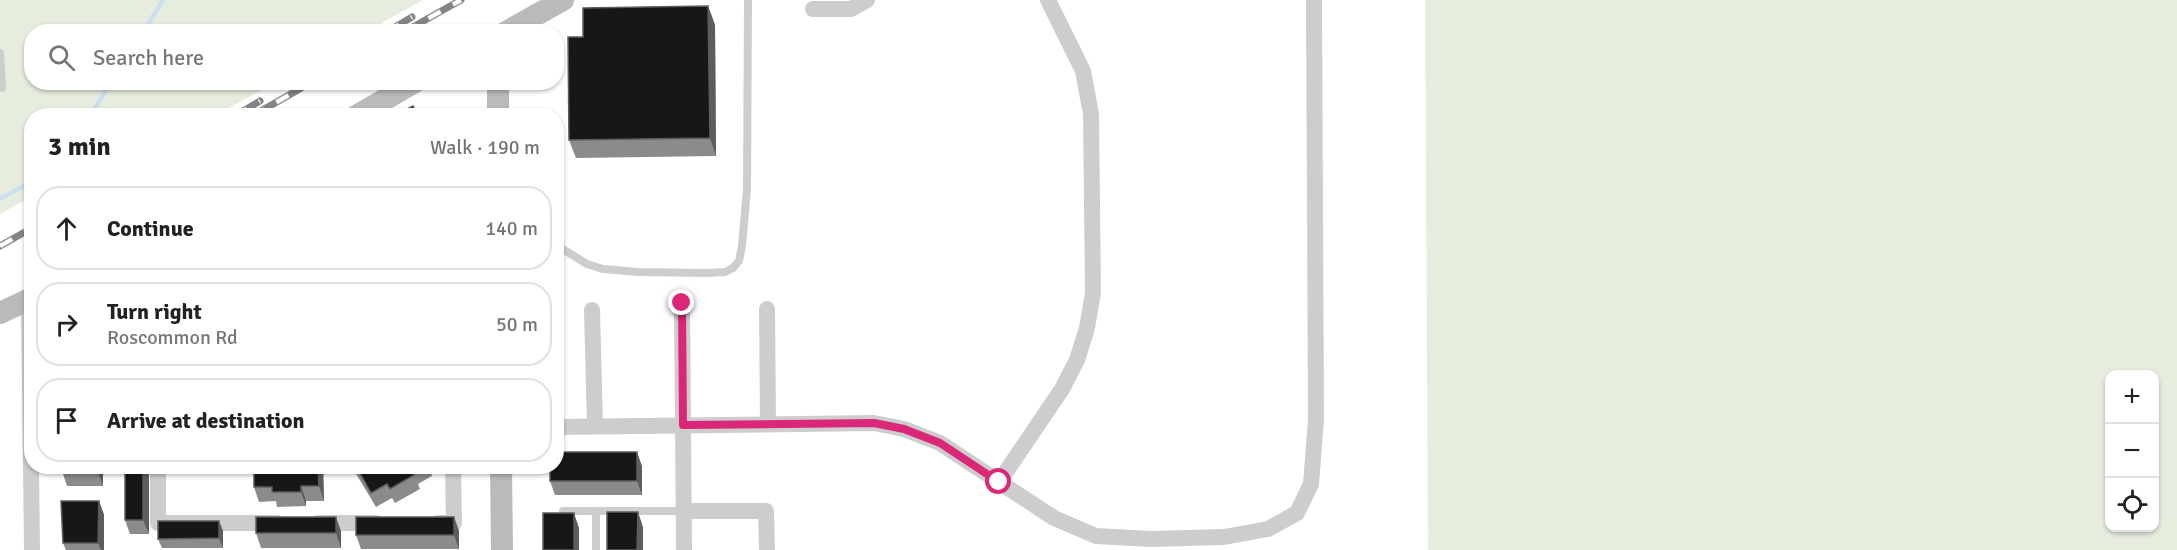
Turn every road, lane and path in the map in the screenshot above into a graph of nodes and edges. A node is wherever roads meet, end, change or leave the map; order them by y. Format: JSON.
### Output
{"nodes":[{"id":1,"x":563,"y":0,"type":"edge"},
{"id":2,"x":748,"y":0,"type":"edge"},
{"id":3,"x":867,"y":0,"type":"edge"},
{"id":4,"x":1048,"y":0,"type":"edge"},
{"id":5,"x":1314,"y":0,"type":"edge"},
{"id":6,"x":813,"y":9,"type":"dead end"},
{"id":7,"x":520,"y":24,"type":"edge"},
{"id":8,"x":0,"y":53,"type":"edge"},
{"id":9,"x":2,"y":88,"type":"dead end"},
{"id":10,"x":401,"y":90,"type":"edge"},
{"id":11,"x":498,"y":90,"type":"edge"},
{"id":12,"x":370,"y":108,"type":"edge"},
{"id":13,"x":498,"y":108,"type":"edge"},
{"id":14,"x":564,"y":250,"type":"edge"},
{"id":15,"x":24,"y":301,"type":"edge"},
{"id":16,"x":682,"y":303,"type":"dead end"},
{"id":17,"x":767,"y":309,"type":"dead end"},
{"id":18,"x":592,"y":310,"type":"dead end"},
{"id":19,"x":0,"y":313,"type":"edge"},
{"id":20,"x":768,"y":424,"type":"junction"},
{"id":21,"x":683,"y":425,"type":"junction"},
{"id":22,"x":595,"y":426,"type":"junction"},
{"id":23,"x":564,"y":427,"type":"edge"},
{"id":24,"x":31,"y":474,"type":"edge"},
{"id":25,"x":158,"y":474,"type":"edge"},
{"id":26,"x":453,"y":474,"type":"edge"},
{"id":27,"x":501,"y":474,"type":"edge"},
{"id":28,"x":999,"y":482,"type":"junction"},
{"id":29,"x":562,"y":511,"type":"edge"},
{"id":30,"x":596,"y":511,"type":"junction"},
{"id":31,"x":684,"y":511,"type":"junction"},
{"id":32,"x":394,"y":524,"type":"edge"},
{"id":33,"x":418,"y":524,"type":"edge"},
{"id":34,"x":32,"y":550,"type":"edge"},
{"id":35,"x":502,"y":550,"type":"edge"},
{"id":36,"x":596,"y":550,"type":"edge"},
{"id":37,"x":684,"y":550,"type":"edge"},
{"id":38,"x":766,"y":550,"type":"edge"}],
"edges":[{"from":1,"to":7,"type":"street"},
{"from":2,"to":14,"type":"lane"},
{"from":3,"to":6,"type":"street"},
{"from":4,"to":28,"type":"street"},
{"from":5,"to":28,"type":"street"},
{"from":8,"to":9,"type":"lane"},
{"from":10,"to":12,"type":"street"},
{"from":11,"to":13,"type":"street"},
{"from":15,"to":19,"type":"street"},
{"from":16,"to":21,"type":"street"},
{"from":17,"to":20,"type":"street"},
{"from":18,"to":22,"type":"street"},
{"from":20,"to":21,"type":"street"},
{"from":20,"to":28,"type":"street"},
{"from":21,"to":22,"type":"street"},
{"from":21,"to":31,"type":"street"},
{"from":22,"to":23,"type":"street"},
{"from":24,"to":34,"type":"street"},
{"from":25,"to":32,"type":"street"},
{"from":26,"to":33,"type":"street"},
{"from":27,"to":35,"type":"street"},
{"from":29,"to":30,"type":"lane"},
{"from":30,"to":31,"type":"lane"},
{"from":30,"to":36,"type":"lane"},
{"from":31,"to":37,"type":"street"},
{"from":31,"to":38,"type":"street"}]}
